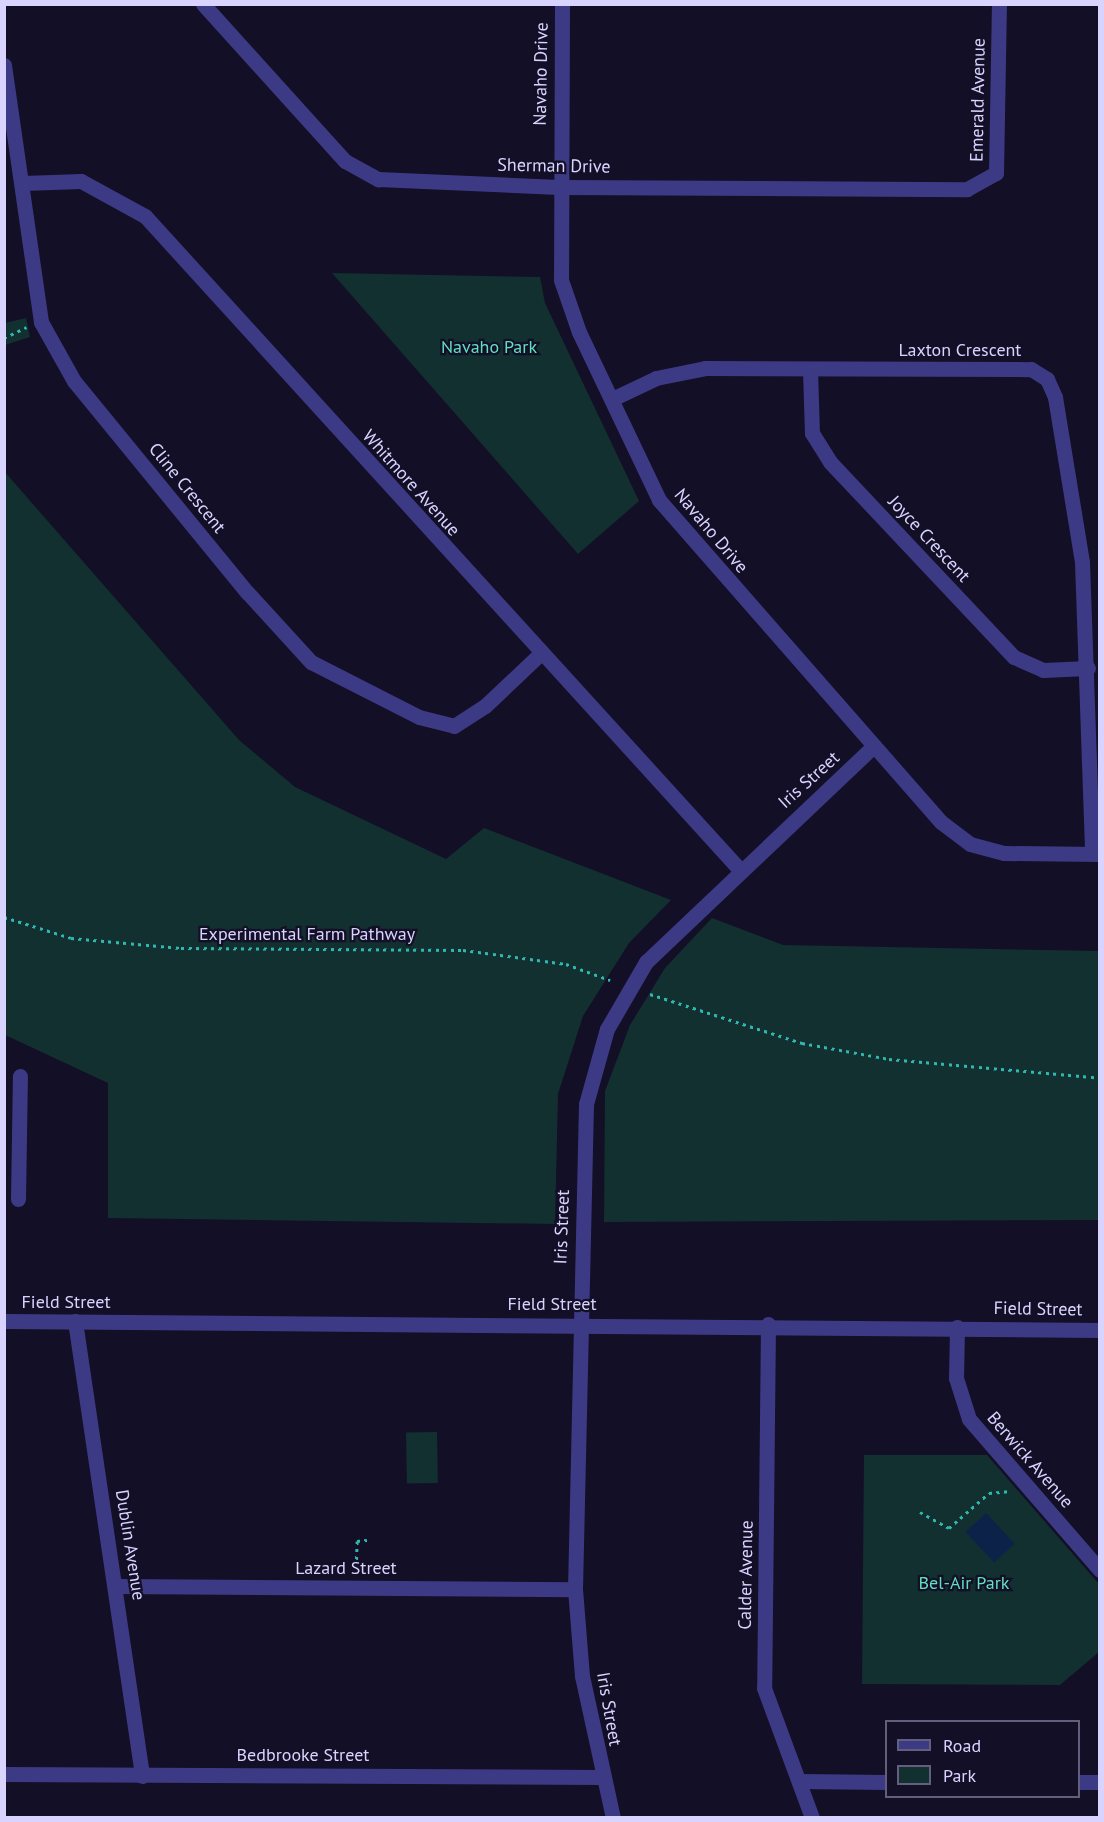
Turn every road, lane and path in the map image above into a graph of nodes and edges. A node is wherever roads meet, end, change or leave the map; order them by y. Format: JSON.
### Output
{"nodes":[{"id":1,"x":203,"y":4,"type":"edge"},
{"id":2,"x":562,"y":4,"type":"edge"},
{"id":3,"x":999,"y":4,"type":"edge"},
{"id":4,"x":4,"y":65,"type":"edge"},
{"id":5,"x":23,"y":183,"type":"junction"},
{"id":6,"x":559,"y":187,"type":"junction"},
{"id":7,"x":978,"y":187,"type":"joint"},
{"id":8,"x":41,"y":322,"type":"junction"},
{"id":9,"x":4,"y":338,"type":"edge"},
{"id":10,"x":810,"y":370,"type":"junction"},
{"id":11,"x":612,"y":399,"type":"junction"},
{"id":12,"x":539,"y":655,"type":"junction"},
{"id":13,"x":1088,"y":668,"type":"junction"},
{"id":14,"x":874,"y":746,"type":"junction"},
{"id":15,"x":1096,"y":854,"type":"edge"},
{"id":16,"x":740,"y":870,"type":"junction"},
{"id":17,"x":4,"y":917,"type":"edge"},
{"id":18,"x":610,"y":980,"type":"dead end"},
{"id":19,"x":650,"y":994,"type":"dead end"},
{"id":20,"x":20,"y":1076,"type":"dead end"},
{"id":21,"x":1100,"y":1078,"type":"edge"},
{"id":22,"x":4,"y":1124,"type":"edge"},
{"id":23,"x":20,"y":1131,"type":"junction"},
{"id":24,"x":18,"y":1199,"type":"dead end"},
{"id":25,"x":4,"y":1321,"type":"edge"},
{"id":26,"x":75,"y":1321,"type":"junction"},
{"id":27,"x":579,"y":1323,"type":"junction"},
{"id":28,"x":768,"y":1324,"type":"junction"},
{"id":29,"x":957,"y":1327,"type":"junction"},
{"id":30,"x":1100,"y":1330,"type":"edge"},
{"id":31,"x":1028,"y":1488,"type":"junction"},
{"id":32,"x":920,"y":1512,"type":"dead end"},
{"id":33,"x":367,"y":1540,"type":"dead end"},
{"id":34,"x":1100,"y":1570,"type":"edge"},
{"id":35,"x":117,"y":1586,"type":"junction"},
{"id":36,"x":356,"y":1587,"type":"junction"},
{"id":37,"x":575,"y":1589,"type":"junction"},
{"id":38,"x":4,"y":1774,"type":"edge"},
{"id":39,"x":142,"y":1776,"type":"junction"},
{"id":40,"x":601,"y":1777,"type":"junction"},
{"id":41,"x":800,"y":1782,"type":"junction"},
{"id":42,"x":885,"y":1782,"type":"edge"},
{"id":43,"x":1080,"y":1782,"type":"edge"},
{"id":44,"x":1100,"y":1782,"type":"edge"},
{"id":45,"x":614,"y":1818,"type":"edge"},
{"id":46,"x":812,"y":1818,"type":"edge"}],
"edges":[{"from":1,"to":6,"type":"street","name":"Sherman Drive"},
{"from":2,"to":6,"type":"street","name":"Navaho Drive"},
{"from":3,"to":7,"type":"street","name":"Emerald Avenue"},
{"from":4,"to":5,"type":"street","name":"Cline Crescent"},
{"from":5,"to":8,"type":"street","name":"Cline Crescent"},
{"from":5,"to":12,"type":"street","name":"Whitmore Avenue"},
{"from":6,"to":7,"type":"street","name":"Sherman Drive"},
{"from":6,"to":11,"type":"street","name":"Navaho Drive"},
{"from":8,"to":9,"type":"path"},
{"from":8,"to":12,"type":"street","name":"Cline Crescent"},
{"from":10,"to":11,"type":"street","name":"Laxton Crescent"},
{"from":10,"to":13,"type":"street","name":"Joyce Crescent"},
{"from":10,"to":13,"type":"street","name":"Laxton Crescent"},
{"from":11,"to":14,"type":"street","name":"Navaho Drive"},
{"from":12,"to":16,"type":"street","name":"Whitmore Avenue"},
{"from":13,"to":15,"type":"street","name":"Laxton Crescent"},
{"from":14,"to":15,"type":"street","name":"Navaho Drive"},
{"from":14,"to":16,"type":"street","name":"Iris Street"},
{"from":16,"to":27,"type":"street","name":"Iris Street"},
{"from":17,"to":18,"type":"path","name":"Experimental Farm Pathway"},
{"from":19,"to":21,"type":"path"},
{"from":20,"to":23,"type":"street"},
{"from":22,"to":23,"type":"street"},
{"from":23,"to":24,"type":"street"},
{"from":25,"to":26,"type":"street","name":"Field Street"},
{"from":26,"to":27,"type":"street","name":"Field Street"},
{"from":26,"to":35,"type":"street","name":"Dublin Avenue"},
{"from":27,"to":28,"type":"street","name":"Field Street"},
{"from":27,"to":37,"type":"street","name":"Iris Street"},
{"from":28,"to":29,"type":"street","name":"Field Street"},
{"from":28,"to":41,"type":"street","name":"Calder Avenue"},
{"from":29,"to":30,"type":"street","name":"Field Street"},
{"from":29,"to":31,"type":"street","name":"Berwick Avenue"},
{"from":31,"to":32,"type":"path"},
{"from":31,"to":34,"type":"street","name":"Berwick Avenue"},
{"from":33,"to":36,"type":"path"},
{"from":35,"to":36,"type":"street","name":"Lazard Street"},
{"from":35,"to":39,"type":"street","name":"Dublin Avenue"},
{"from":36,"to":37,"type":"street","name":"Lazard Street"},
{"from":37,"to":40,"type":"street","name":"Iris Street"},
{"from":38,"to":39,"type":"street","name":"Bedbrooke Street"},
{"from":39,"to":40,"type":"street","name":"Bedbrooke Street"},
{"from":40,"to":45,"type":"street","name":"Iris Street"},
{"from":41,"to":42,"type":"street"},
{"from":41,"to":46,"type":"street","name":"Calder Avenue"},
{"from":43,"to":44,"type":"street"}]}
